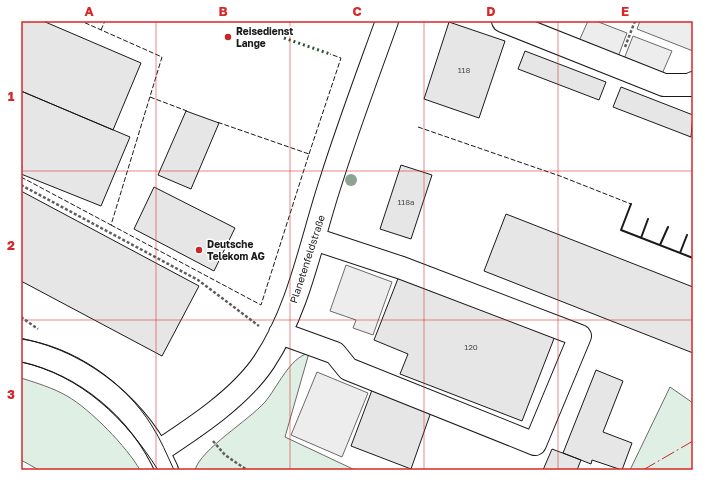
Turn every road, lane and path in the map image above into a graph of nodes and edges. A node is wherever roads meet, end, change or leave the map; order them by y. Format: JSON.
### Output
{"nodes":[{"id":1,"x":387,"y":21,"type":"edge"},
{"id":2,"x":503,"y":21,"type":"edge"},
{"id":3,"x":635,"y":21,"type":"edge"},
{"id":4,"x":618,"y":66,"type":"junction"},
{"id":5,"x":693,"y":83,"type":"edge"},
{"id":6,"x":21,"y":184,"type":"edge"},
{"id":7,"x":314,"y":239,"type":"junction"},
{"id":8,"x":21,"y":317,"type":"edge"},
{"id":9,"x":38,"y":329,"type":"dead end"},
{"id":10,"x":280,"y":333,"type":"junction"},
{"id":11,"x":21,"y":350,"type":"edge"},
{"id":12,"x":213,"y":441,"type":"dead end"},
{"id":13,"x":163,"y":461,"type":"edge"},
{"id":14,"x":247,"y":470,"type":"edge"}],
"edges":[{"from":1,"to":7,"type":"street","name":"Planetenfeldstraße"},
{"from":2,"to":4,"type":"street"},
{"from":3,"to":4,"type":"path"},
{"from":4,"to":5,"type":"street"},
{"from":6,"to":10,"type":"path"},
{"from":7,"to":10,"type":"street","name":"Planetenfeldstraße"},
{"from":7,"to":10,"type":"street"},
{"from":8,"to":9,"type":"path"},
{"from":10,"to":13,"type":"street","name":"Planetenfeldstraße"},
{"from":11,"to":13,"type":"street"},
{"from":12,"to":14,"type":"path"}]}
